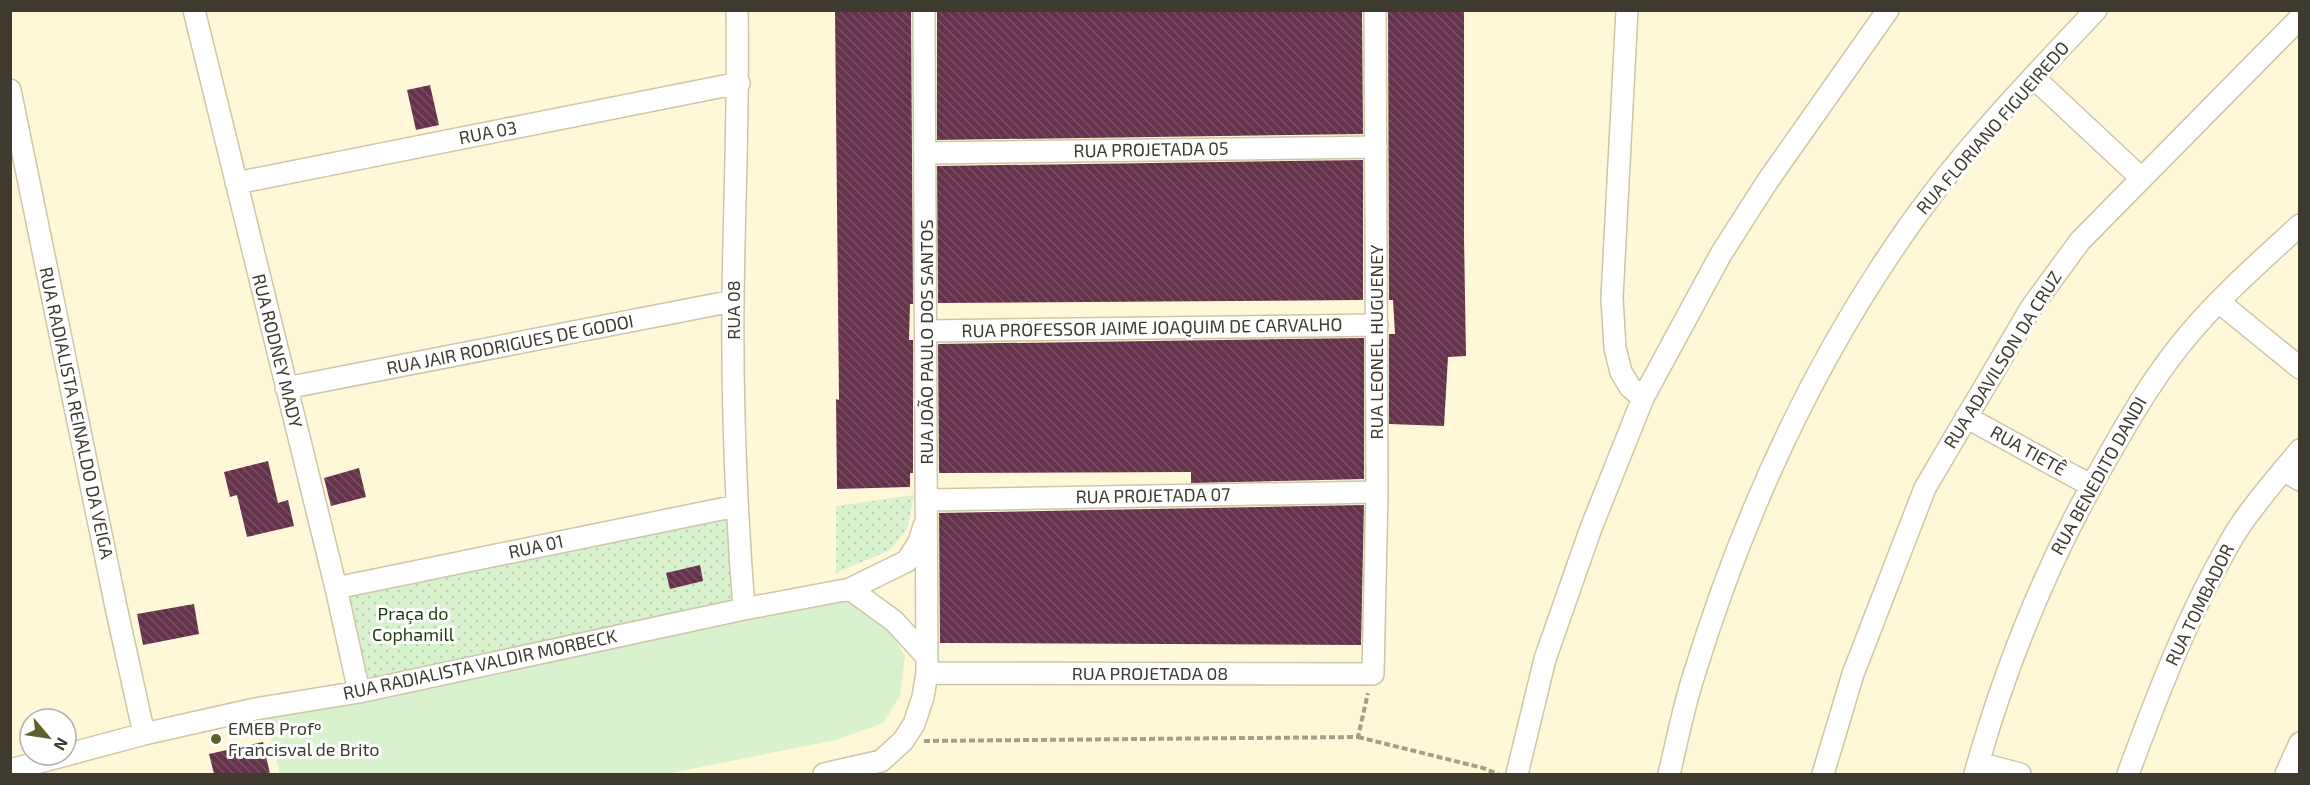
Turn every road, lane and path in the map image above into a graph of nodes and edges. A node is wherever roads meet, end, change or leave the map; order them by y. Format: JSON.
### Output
{"nodes":[{"id":1,"x":194,"y":10,"type":"edge"},
{"id":2,"x":737,"y":10,"type":"edge"},
{"id":3,"x":924,"y":10,"type":"edge"},
{"id":4,"x":1376,"y":10,"type":"edge"},
{"id":5,"x":1627,"y":10,"type":"edge"},
{"id":6,"x":1888,"y":10,"type":"edge"},
{"id":7,"x":2096,"y":10,"type":"edge"},
{"id":8,"x":2300,"y":18,"type":"edge"},
{"id":9,"x":2033,"y":77,"type":"junction"},
{"id":10,"x":739,"y":83,"type":"junction"},
{"id":11,"x":10,"y":90,"type":"edge"},
{"id":12,"x":1376,"y":147,"type":"junction"},
{"id":13,"x":926,"y":153,"type":"junction"},
{"id":14,"x":2140,"y":177,"type":"junction"},
{"id":15,"x":237,"y":183,"type":"junction"},
{"id":16,"x":2300,"y":225,"type":"edge"},
{"id":17,"x":733,"y":301,"type":"junction"},
{"id":18,"x":2219,"y":302,"type":"junction"},
{"id":19,"x":1377,"y":325,"type":"junction"},
{"id":20,"x":927,"y":331,"type":"junction"},
{"id":21,"x":2300,"y":368,"type":"edge"},
{"id":22,"x":286,"y":388,"type":"junction"},
{"id":23,"x":1643,"y":398,"type":"junction"},
{"id":24,"x":1966,"y":417,"type":"junction"},
{"id":25,"x":2300,"y":450,"type":"edge"},
{"id":26,"x":2291,"y":475,"type":"edge"},
{"id":27,"x":2090,"y":485,"type":"junction"},
{"id":28,"x":1377,"y":492,"type":"junction"},
{"id":29,"x":736,"y":506,"type":"junction"},
{"id":30,"x":928,"y":508,"type":"junction"},
{"id":31,"x":336,"y":588,"type":"junction"},
{"id":32,"x":850,"y":589,"type":"junction"},
{"id":33,"x":744,"y":609,"type":"junction"},
{"id":34,"x":927,"y":665,"type":"junction"},
{"id":35,"x":1373,"y":674,"type":"junction"},
{"id":36,"x":359,"y":692,"type":"junction"},
{"id":37,"x":144,"y":734,"type":"junction"},
{"id":38,"x":1358,"y":737,"type":"junction"},
{"id":39,"x":903,"y":741,"type":"junction"},
{"id":40,"x":2300,"y":743,"type":"edge"},
{"id":41,"x":1977,"y":769,"type":"edge"},
{"id":42,"x":10,"y":770,"type":"edge"},
{"id":43,"x":825,"y":774,"type":"edge"},
{"id":44,"x":1498,"y":774,"type":"edge"},
{"id":45,"x":1517,"y":774,"type":"edge"},
{"id":46,"x":1669,"y":774,"type":"edge"},
{"id":47,"x":1823,"y":774,"type":"edge"},
{"id":48,"x":2020,"y":774,"type":"edge"},
{"id":49,"x":2128,"y":774,"type":"edge"},
{"id":50,"x":2286,"y":774,"type":"edge"}],
"edges":[{"from":1,"to":15,"type":"street","name":"RUA RODNEY MADY"},
{"from":2,"to":10,"type":"street","name":"RUA 08"},
{"from":3,"to":13,"type":"street","name":"RUA JOÃO PAULO DOS SANTOS"},
{"from":4,"to":12,"type":"street","name":"RUA LEONEL HUGUENEY"},
{"from":5,"to":23,"type":"street"},
{"from":6,"to":23,"type":"street"},
{"from":7,"to":9,"type":"street","name":"RUA FLORIANO FIGUEIREDO"},
{"from":8,"to":14,"type":"street","name":"RUA ADAVILSON DA CRUZ"},
{"from":9,"to":14,"type":"street"},
{"from":9,"to":46,"type":"street","name":"RUA FLORIANO FIGUEIREDO"},
{"from":10,"to":15,"type":"street","name":"RUA 03"},
{"from":10,"to":17,"type":"street","name":"RUA 08"},
{"from":11,"to":37,"type":"street","name":"RUA RADIALISTA REINALDO DA VEIGA"},
{"from":12,"to":13,"type":"street","name":"RUA PROJETADA 05"},
{"from":12,"to":19,"type":"street","name":"RUA LEONEL HUGUENEY"},
{"from":13,"to":20,"type":"street","name":"RUA JOÃO PAULO DOS SANTOS"},
{"from":14,"to":24,"type":"street","name":"RUA ADAVILSON DA CRUZ"},
{"from":15,"to":22,"type":"street","name":"RUA RODNEY MADY"},
{"from":16,"to":18,"type":"street","name":"RUA BENEDITO DANDI"},
{"from":17,"to":22,"type":"street","name":"RUA JAIR RODRIGUES DE GODOI"},
{"from":17,"to":29,"type":"street","name":"RUA 08"},
{"from":18,"to":21,"type":"street"},
{"from":18,"to":27,"type":"street","name":"RUA BENEDITO DANDI"},
{"from":19,"to":20,"type":"street","name":"RUA PROFESSOR JAIME JOAQUIM DE CARVALHO"},
{"from":19,"to":28,"type":"street","name":"RUA LEONEL HUGUENEY"},
{"from":20,"to":30,"type":"street","name":"RUA JOÃO PAULO DOS SANTOS"},
{"from":22,"to":31,"type":"street","name":"RUA RODNEY MADY"},
{"from":23,"to":45,"type":"street"},
{"from":24,"to":27,"type":"street","name":"RUA TIETÊ"},
{"from":24,"to":47,"type":"street","name":"RUA ADAVILSON DA CRUZ"},
{"from":25,"to":26,"type":"street","name":"RUA TOMBADOR"},
{"from":26,"to":49,"type":"street","name":"RUA TOMBADOR"},
{"from":27,"to":41,"type":"street","name":"RUA BENEDITO DANDI"},
{"from":28,"to":30,"type":"street","name":"RUA PROJETADA 07"},
{"from":28,"to":35,"type":"street","name":"RUA LEONEL HUGUENEY"},
{"from":29,"to":31,"type":"street","name":"RUA 01"},
{"from":29,"to":33,"type":"street","name":"RUA 08"},
{"from":30,"to":32,"type":"street"},
{"from":30,"to":34,"type":"street","name":"RUA JOÃO PAULO DOS SANTOS"},
{"from":31,"to":36,"type":"street","name":"RUA RODNEY MADY"},
{"from":32,"to":33,"type":"street","name":"RUA RADIALISTA VALDIR MORBECK"},
{"from":32,"to":34,"type":"street"},
{"from":33,"to":36,"type":"street","name":"RUA RADIALISTA VALDIR MORBECK"},
{"from":34,"to":35,"type":"street","name":"RUA PROJETADA 08"},
{"from":34,"to":39,"type":"street","name":"RUA JOÃO PAULO DOS SANTOS"},
{"from":35,"to":38,"type":"path"},
{"from":36,"to":37,"type":"street","name":"RUA RADIALISTA VALDIR MORBECK"},
{"from":37,"to":42,"type":"street","name":"RUA RADIALISTA VALDIR MORBECK"},
{"from":38,"to":39,"type":"path"},
{"from":38,"to":44,"type":"path"},
{"from":39,"to":43,"type":"street","name":"RUA JOÃO PAULO DOS SANTOS"},
{"from":40,"to":50,"type":"street"},
{"from":41,"to":48,"type":"street"}]}
